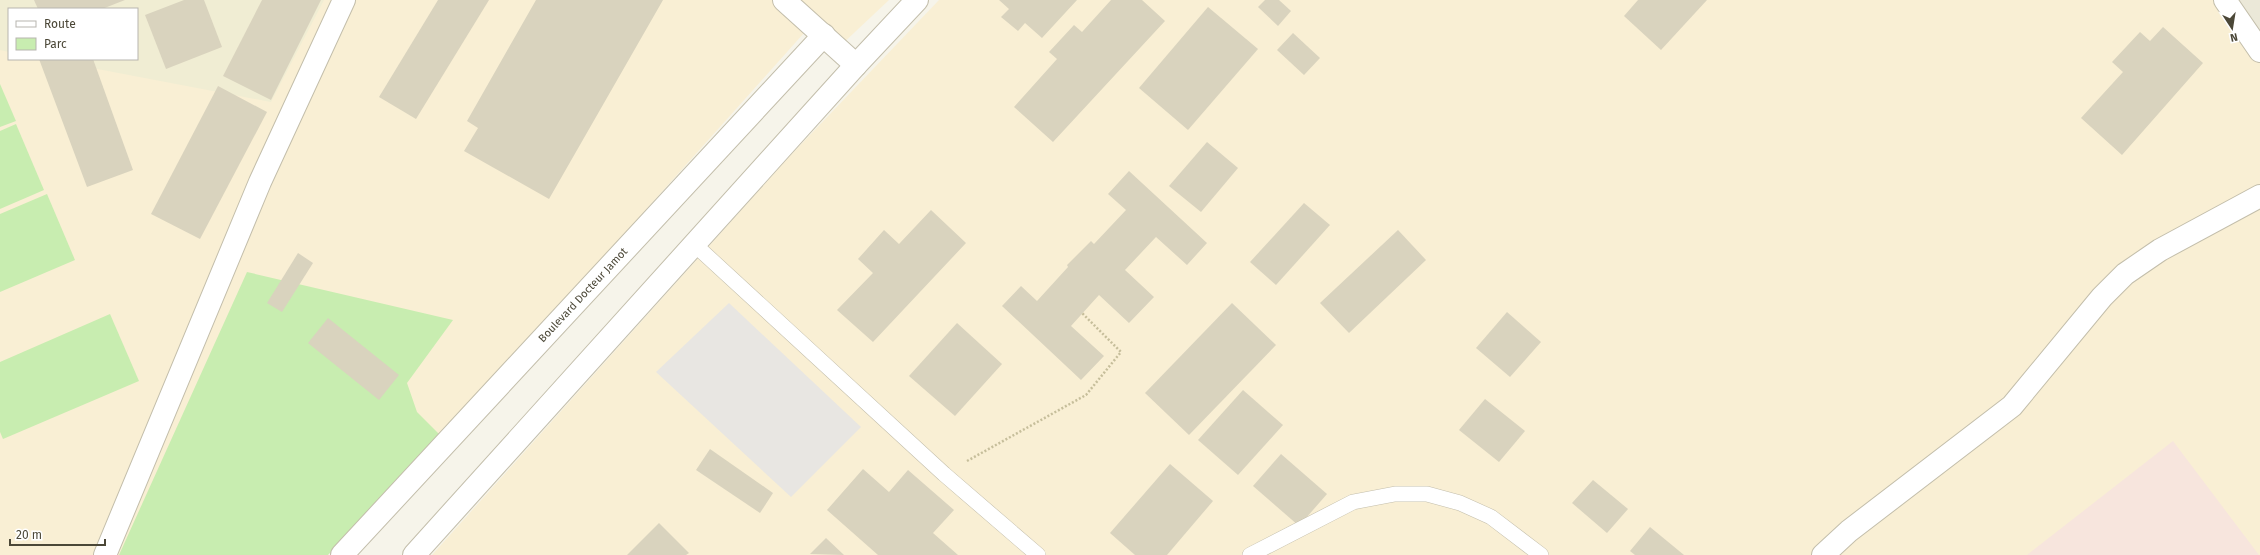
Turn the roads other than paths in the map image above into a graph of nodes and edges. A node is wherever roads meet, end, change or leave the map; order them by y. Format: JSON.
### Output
{"nodes":[{"id":1,"x":344,"y":0,"type":"edge"},
{"id":2,"x":784,"y":0,"type":"edge"},
{"id":3,"x":917,"y":0,"type":"edge"},
{"id":4,"x":2225,"y":0,"type":"edge"},
{"id":5,"x":824,"y":35,"type":"junction"},
{"id":6,"x":2260,"y":51,"type":"edge"},
{"id":7,"x":856,"y":65,"type":"junction"},
{"id":8,"x":2260,"y":196,"type":"edge"},
{"id":9,"x":694,"y":244,"type":"junction"},
{"id":10,"x":105,"y":555,"type":"edge"},
{"id":11,"x":342,"y":555,"type":"edge"},
{"id":12,"x":414,"y":555,"type":"edge"},
{"id":13,"x":1038,"y":555,"type":"edge"},
{"id":14,"x":1250,"y":555,"type":"edge"},
{"id":15,"x":1540,"y":555,"type":"edge"},
{"id":16,"x":1823,"y":555,"type":"edge"}],
"edges":[{"from":1,"to":10,"type":"street"},
{"from":2,"to":5,"type":"street"},
{"from":3,"to":7,"type":"street"},
{"from":4,"to":6,"type":"street"},
{"from":5,"to":7,"type":"street"},
{"from":5,"to":11,"type":"street","name":"Boulevard Docteur Jamot"},
{"from":7,"to":9,"type":"street"},
{"from":8,"to":16,"type":"street"},
{"from":9,"to":12,"type":"street"},
{"from":9,"to":13,"type":"lane"},
{"from":14,"to":15,"type":"lane"}]}
